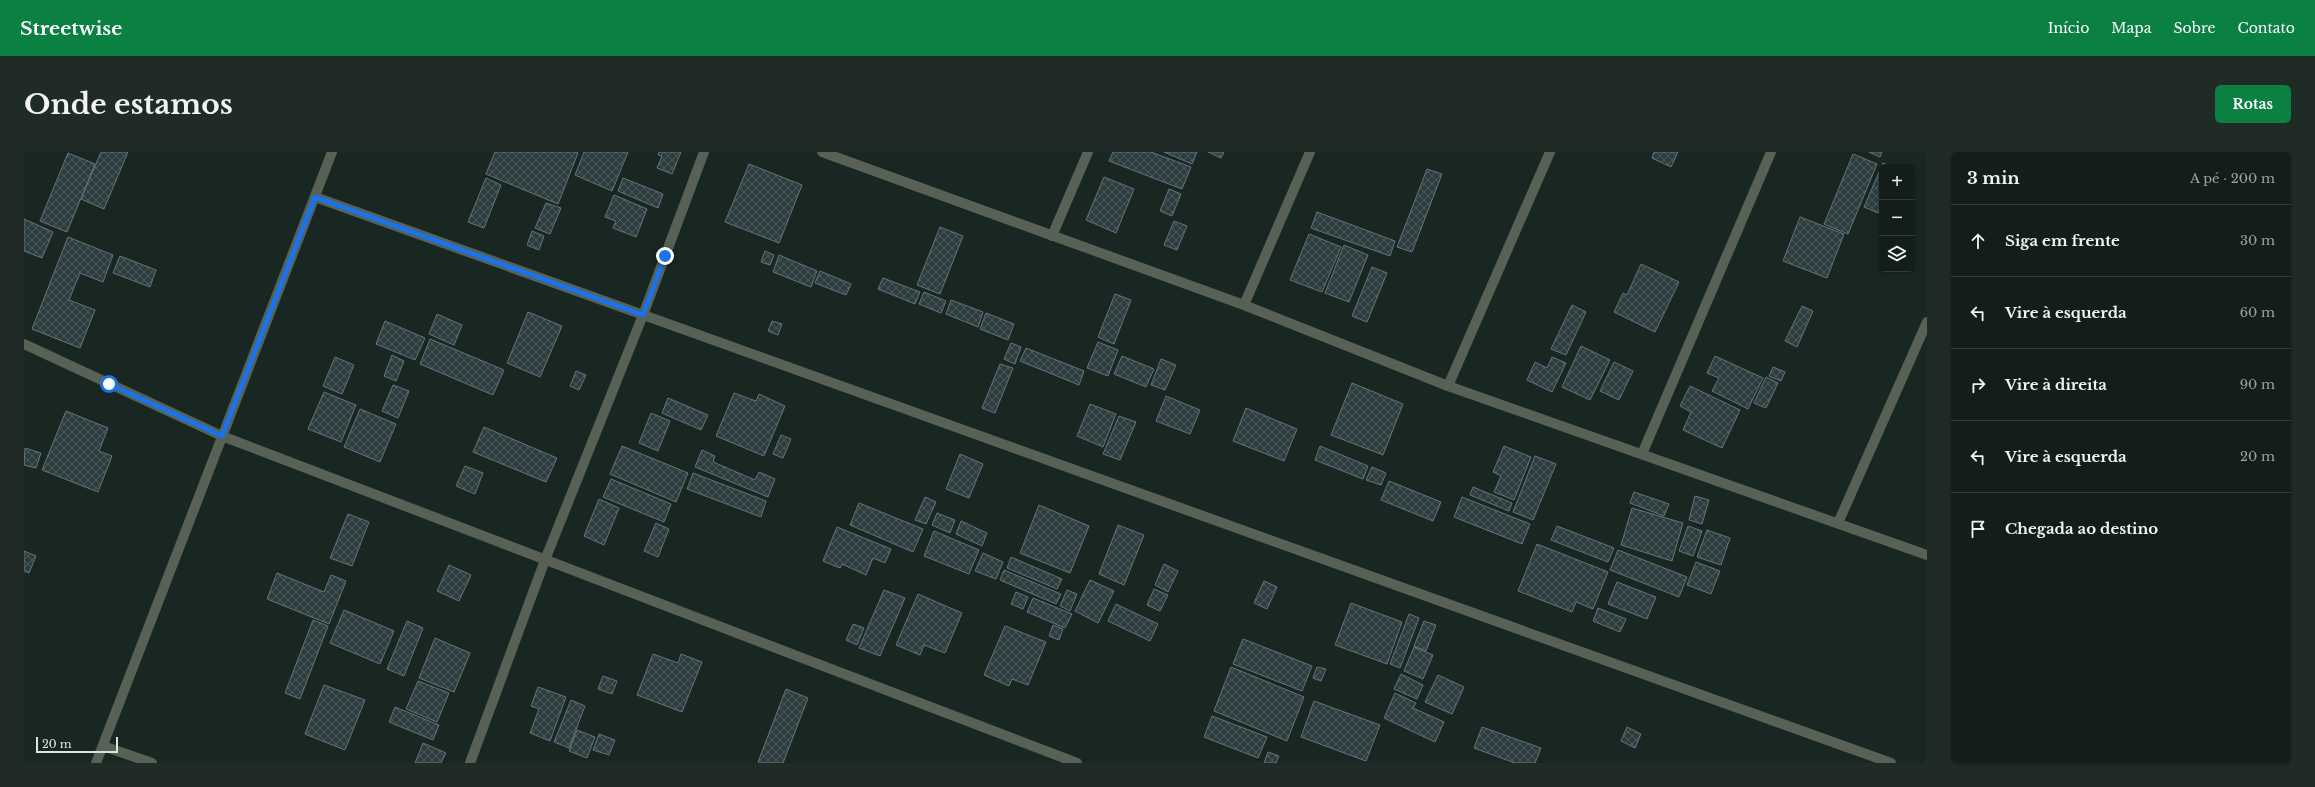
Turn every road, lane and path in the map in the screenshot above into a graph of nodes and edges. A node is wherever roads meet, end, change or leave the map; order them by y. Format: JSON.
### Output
{"nodes":[{"id":1,"x":332,"y":152,"type":"edge"},
{"id":2,"x":704,"y":152,"type":"edge"},
{"id":3,"x":822,"y":152,"type":"edge"},
{"id":4,"x":1088,"y":152,"type":"edge"},
{"id":5,"x":1310,"y":152,"type":"edge"},
{"id":6,"x":1550,"y":152,"type":"edge"},
{"id":7,"x":1771,"y":152,"type":"edge"},
{"id":8,"x":315,"y":197,"type":"junction"},
{"id":9,"x":1052,"y":236,"type":"junction"},
{"id":10,"x":1244,"y":305,"type":"junction"},
{"id":11,"x":643,"y":315,"type":"junction"},
{"id":12,"x":1927,"y":322,"type":"edge"},
{"id":13,"x":24,"y":344,"type":"edge"},
{"id":14,"x":1448,"y":386,"type":"junction"},
{"id":15,"x":222,"y":436,"type":"junction"},
{"id":16,"x":1642,"y":454,"type":"junction"},
{"id":17,"x":1838,"y":523,"type":"junction"},
{"id":18,"x":1927,"y":555,"type":"edge"},
{"id":19,"x":545,"y":560,"type":"junction"},
{"id":20,"x":103,"y":746,"type":"junction"},
{"id":21,"x":96,"y":763,"type":"edge"},
{"id":22,"x":152,"y":763,"type":"edge"},
{"id":23,"x":470,"y":763,"type":"edge"},
{"id":24,"x":1077,"y":763,"type":"edge"},
{"id":25,"x":1891,"y":763,"type":"edge"}],
"edges":[{"from":1,"to":8,"type":"street"},
{"from":2,"to":11,"type":"street"},
{"from":3,"to":9,"type":"street"},
{"from":4,"to":9,"type":"street"},
{"from":5,"to":10,"type":"street"},
{"from":6,"to":14,"type":"street"},
{"from":7,"to":16,"type":"street"},
{"from":8,"to":11,"type":"street"},
{"from":8,"to":15,"type":"street"},
{"from":9,"to":10,"type":"street"},
{"from":10,"to":14,"type":"street"},
{"from":11,"to":19,"type":"street"},
{"from":11,"to":25,"type":"street"},
{"from":12,"to":17,"type":"street"},
{"from":13,"to":15,"type":"street"},
{"from":14,"to":16,"type":"street"},
{"from":15,"to":19,"type":"street"},
{"from":15,"to":20,"type":"street"},
{"from":16,"to":17,"type":"street"},
{"from":17,"to":18,"type":"street"},
{"from":19,"to":23,"type":"street"},
{"from":19,"to":24,"type":"street"},
{"from":20,"to":21,"type":"street"},
{"from":20,"to":22,"type":"street"}]}
